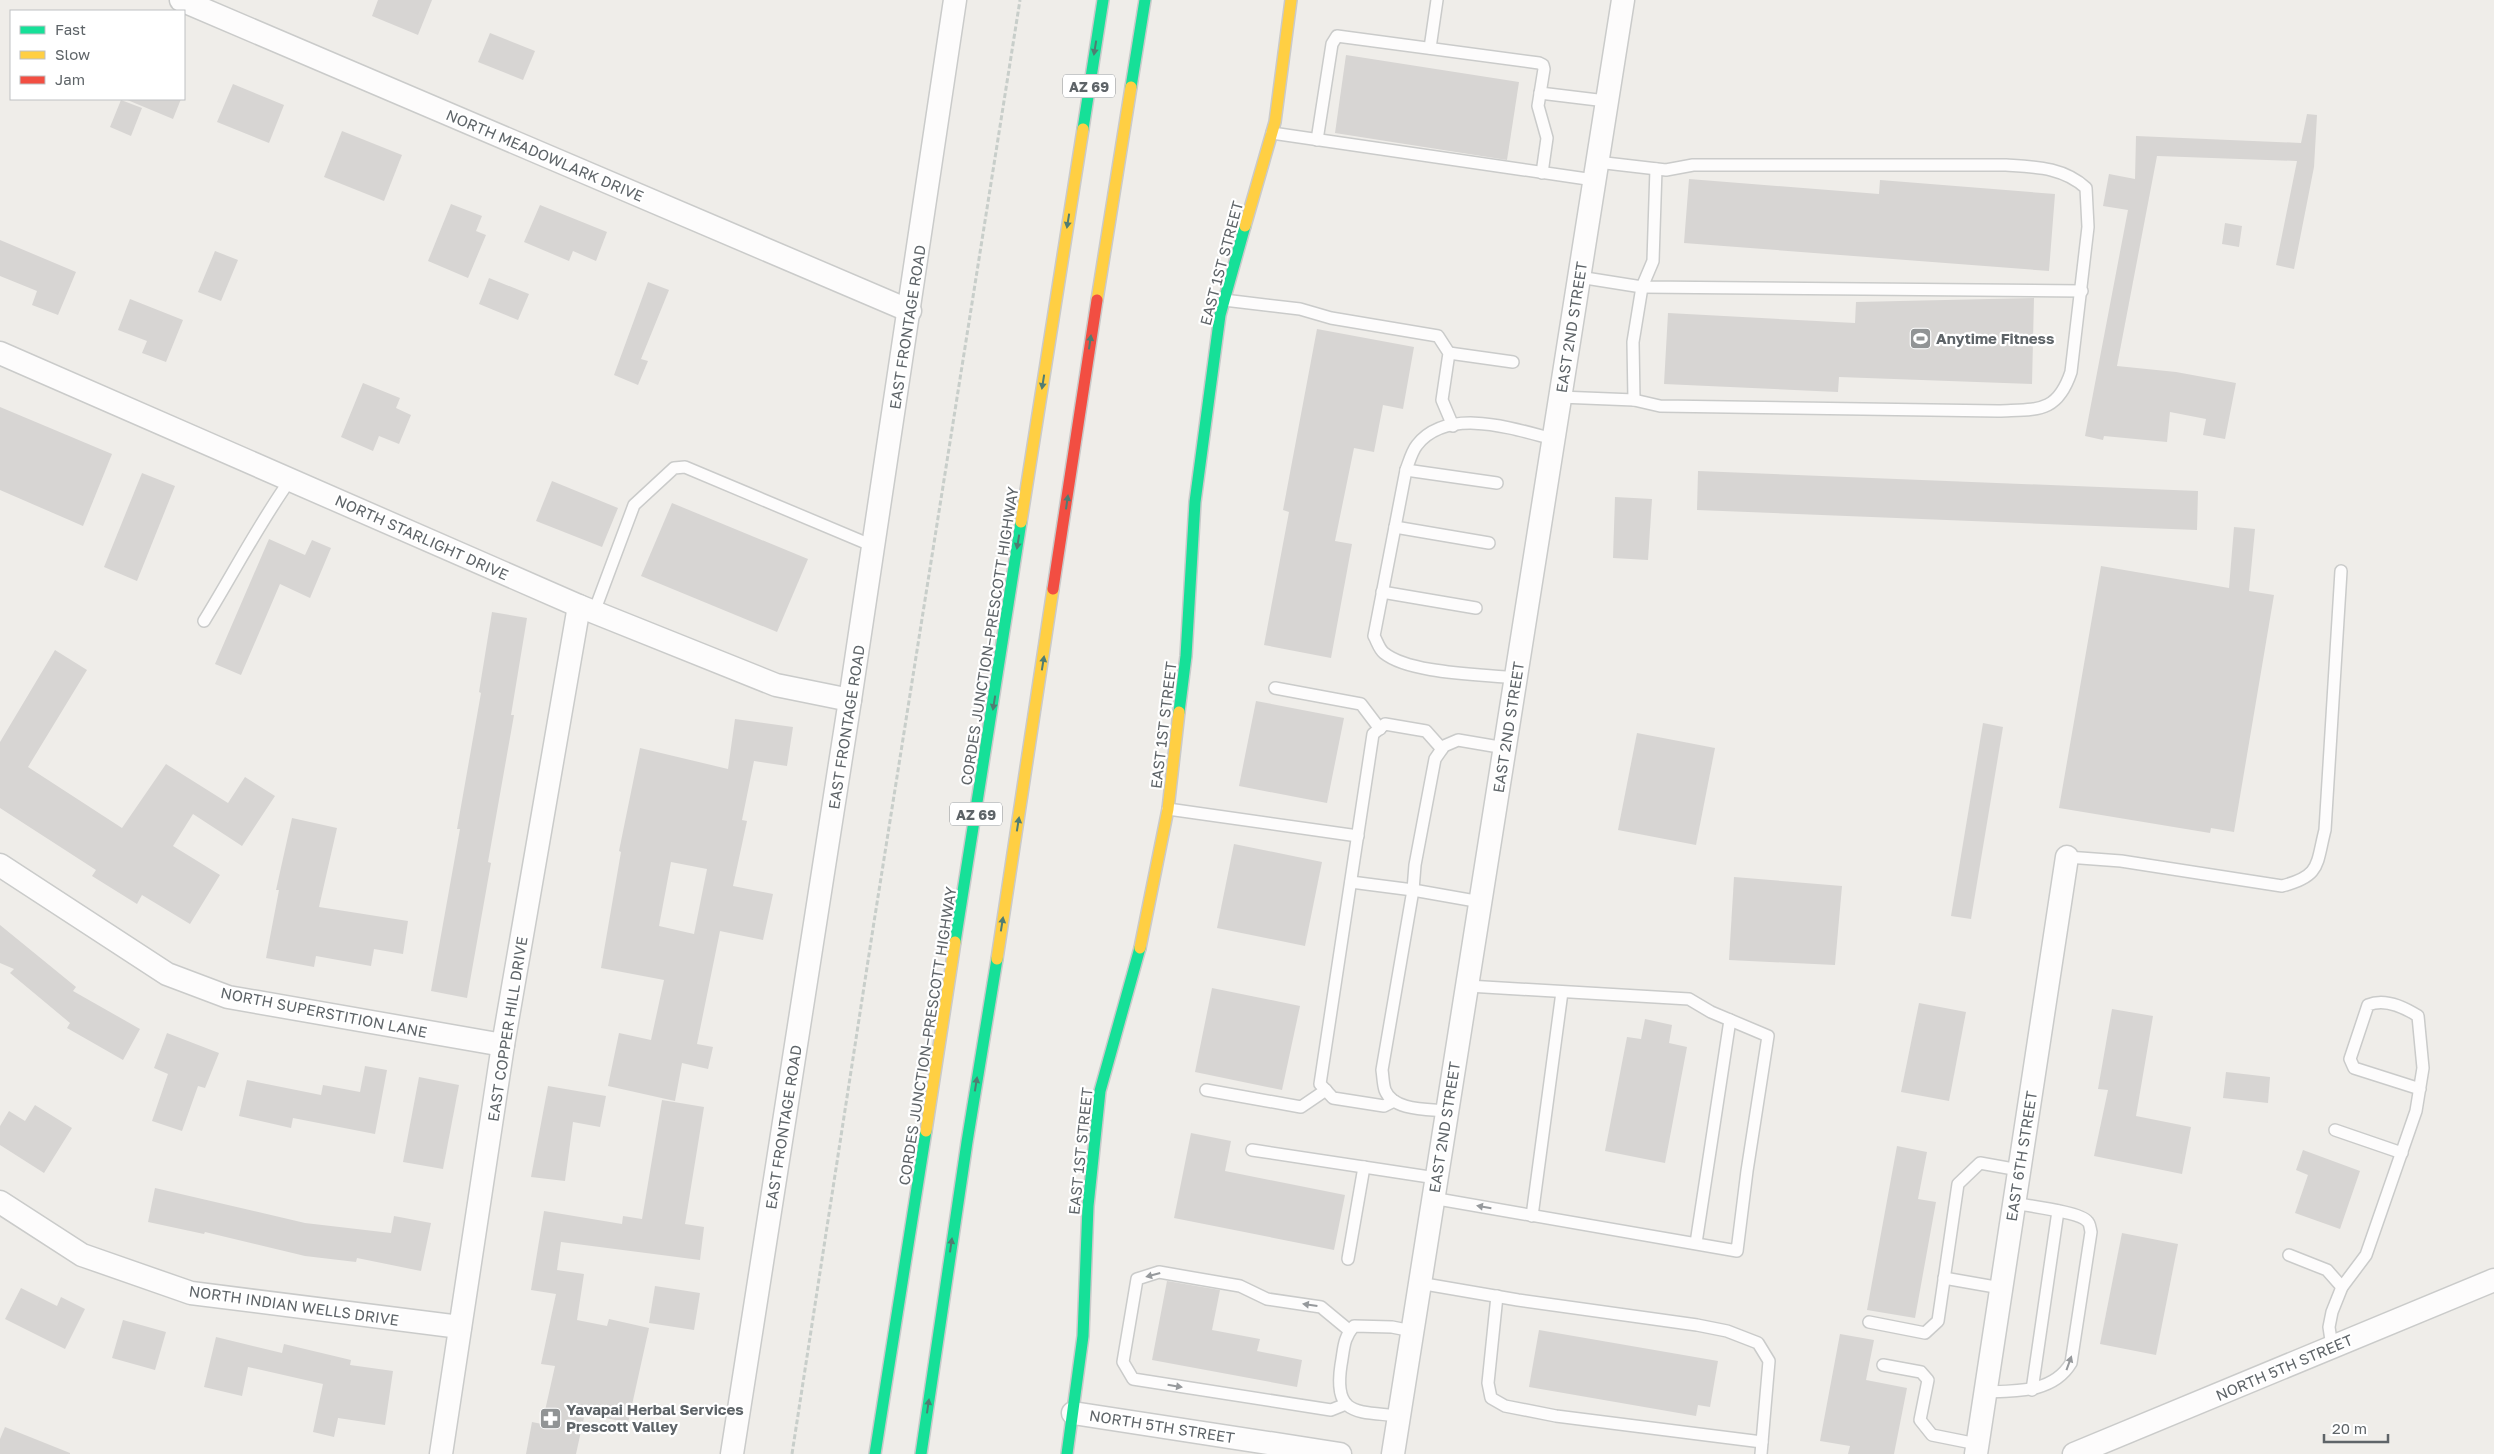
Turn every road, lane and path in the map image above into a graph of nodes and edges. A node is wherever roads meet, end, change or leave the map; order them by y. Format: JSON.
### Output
{"nodes":[{"id":1,"x":181,"y":0,"type":"edge"},
{"id":2,"x":955,"y":0,"type":"edge"},
{"id":3,"x":1020,"y":0,"type":"edge"},
{"id":4,"x":1103,"y":0,"type":"edge"},
{"id":5,"x":1145,"y":0,"type":"edge"},
{"id":6,"x":1291,"y":0,"type":"edge"},
{"id":7,"x":1438,"y":0,"type":"edge"},
{"id":8,"x":1619,"y":0,"type":"edge"},
{"id":9,"x":1623,"y":0,"type":"edge"},
{"id":10,"x":1430,"y":48,"type":"junction"},
{"id":11,"x":1540,"y":93,"type":"junction"},
{"id":12,"x":1606,"y":101,"type":"junction"},
{"id":13,"x":1272,"y":133,"type":"junction"},
{"id":14,"x":1317,"y":140,"type":"junction"},
{"id":15,"x":1656,"y":169,"type":"junction"},
{"id":16,"x":1595,"y":171,"type":"junction"},
{"id":17,"x":1542,"y":173,"type":"junction"},
{"id":18,"x":1579,"y":277,"type":"junction"},
{"id":19,"x":1642,"y":287,"type":"junction"},
{"id":20,"x":2082,"y":291,"type":"junction"},
{"id":21,"x":1224,"y":300,"type":"junction"},
{"id":22,"x":910,"y":311,"type":"junction"},
{"id":23,"x":1449,"y":352,"type":"junction"},
{"id":24,"x":0,"y":353,"type":"edge"},
{"id":25,"x":1513,"y":362,"type":"dead end"},
{"id":26,"x":1560,"y":397,"type":"junction"},
{"id":27,"x":1634,"y":400,"type":"junction"},
{"id":28,"x":1453,"y":426,"type":"junction"},
{"id":29,"x":1553,"y":439,"type":"junction"},
{"id":30,"x":1406,"y":470,"type":"junction"},
{"id":31,"x":290,"y":480,"type":"junction"},
{"id":32,"x":1497,"y":483,"type":"dead end"},
{"id":33,"x":1395,"y":527,"type":"junction"},
{"id":34,"x":1489,"y":543,"type":"dead end"},
{"id":35,"x":874,"y":546,"type":"junction"},
{"id":36,"x":2341,"y":570,"type":"dead end"},
{"id":37,"x":1382,"y":592,"type":"junction"},
{"id":38,"x":1476,"y":608,"type":"dead end"},
{"id":39,"x":587,"y":609,"type":"junction"},
{"id":40,"x":204,"y":621,"type":"dead end"},
{"id":41,"x":1516,"y":678,"type":"junction"},
{"id":42,"x":1275,"y":688,"type":"dead end"},
{"id":43,"x":850,"y":700,"type":"junction"},
{"id":44,"x":1380,"y":729,"type":"junction"},
{"id":45,"x":1505,"y":748,"type":"junction"},
{"id":46,"x":1442,"y":749,"type":"junction"},
{"id":47,"x":1168,"y":809,"type":"junction"},
{"id":48,"x":1358,"y":836,"type":"junction"},
{"id":49,"x":2067,"y":857,"type":"joint"},
{"id":50,"x":0,"y":865,"type":"edge"},
{"id":51,"x":1351,"y":882,"type":"junction"},
{"id":52,"x":1413,"y":890,"type":"junction"},
{"id":53,"x":1481,"y":902,"type":"junction"},
{"id":54,"x":1468,"y":986,"type":"junction"},
{"id":55,"x":1562,"y":992,"type":"junction"},
{"id":56,"x":1730,"y":1020,"type":"junction"},
{"id":57,"x":504,"y":1045,"type":"junction"},
{"id":58,"x":2420,"y":1089,"type":"junction"},
{"id":59,"x":1206,"y":1090,"type":"dead end"},
{"id":60,"x":1326,"y":1090,"type":"junction"},
{"id":61,"x":1394,"y":1101,"type":"junction"},
{"id":62,"x":1447,"y":1111,"type":"junction"},
{"id":63,"x":2335,"y":1130,"type":"dead end"},
{"id":64,"x":1252,"y":1150,"type":"dead end"},
{"id":65,"x":2402,"y":1153,"type":"junction"},
{"id":66,"x":1364,"y":1167,"type":"junction"},
{"id":67,"x":2019,"y":1170,"type":"junction"},
{"id":68,"x":1434,"y":1188,"type":"junction"},
{"id":69,"x":0,"y":1202,"type":"edge"},
{"id":70,"x":2014,"y":1203,"type":"junction"},
{"id":71,"x":2058,"y":1211,"type":"junction"},
{"id":72,"x":1532,"y":1216,"type":"junction"},
{"id":73,"x":1696,"y":1243,"type":"junction"},
{"id":74,"x":2289,"y":1255,"type":"dead end"},
{"id":75,"x":1348,"y":1259,"type":"dead end"},
{"id":76,"x":1944,"y":1278,"type":"junction"},
{"id":77,"x":2494,"y":1280,"type":"edge"},
{"id":78,"x":1420,"y":1283,"type":"junction"},
{"id":79,"x":2342,"y":1287,"type":"junction"},
{"id":80,"x":2001,"y":1288,"type":"junction"},
{"id":81,"x":1497,"y":1296,"type":"junction"},
{"id":82,"x":1868,"y":1322,"type":"dead end"},
{"id":83,"x":460,"y":1327,"type":"junction"},
{"id":84,"x":1350,"y":1331,"type":"junction"},
{"id":85,"x":1412,"y":1332,"type":"junction"},
{"id":86,"x":2332,"y":1347,"type":"junction"},
{"id":87,"x":1883,"y":1365,"type":"dead end"},
{"id":88,"x":2032,"y":1390,"type":"junction"},
{"id":89,"x":1985,"y":1392,"type":"junction"},
{"id":90,"x":1346,"y":1404,"type":"junction"},
{"id":91,"x":1073,"y":1412,"type":"junction"},
{"id":92,"x":1399,"y":1416,"type":"junction"},
{"id":93,"x":1762,"y":1448,"type":"edge"},
{"id":94,"x":1977,"y":1449,"type":"edge"},
{"id":95,"x":440,"y":1454,"type":"edge"},
{"id":96,"x":732,"y":1454,"type":"edge"},
{"id":97,"x":792,"y":1454,"type":"edge"},
{"id":98,"x":875,"y":1454,"type":"edge"},
{"id":99,"x":921,"y":1454,"type":"edge"},
{"id":100,"x":1067,"y":1454,"type":"edge"},
{"id":101,"x":1340,"y":1454,"type":"edge"},
{"id":102,"x":1393,"y":1454,"type":"edge"},
{"id":103,"x":2074,"y":1454,"type":"edge"}],
"edges":[{"from":1,"to":22,"type":"street","name":"NORTH MEADOWLARK DRIVE"},
{"from":2,"to":22,"type":"street","name":"EAST FRONTAGE ROAD"},
{"from":3,"to":97,"type":"path"},
{"from":4,"to":98,"type":"main road","name":"CORDES JUNCTION–PRESCOTT HIGHWAY","number":"AZ 69","one_way":true},
{"from":99,"to":5,"type":"main road","number":"AZ 69","one_way":true},
{"from":6,"to":13,"type":"main road","name":"EAST 1ST STREET"},
{"from":7,"to":10,"type":"lane"},
{"from":8,"to":9,"type":"street"},
{"from":9,"to":12,"type":"street","name":"EAST 2ND STREET"},
{"from":10,"to":11,"type":"lane"},
{"from":10,"to":14,"type":"lane"},
{"from":11,"to":12,"type":"lane"},
{"from":11,"to":17,"type":"lane"},
{"from":12,"to":16,"type":"street","name":"EAST 2ND STREET"},
{"from":13,"to":14,"type":"lane"},
{"from":13,"to":21,"type":"main road","name":"EAST 1ST STREET"},
{"from":14,"to":17,"type":"lane"},
{"from":15,"to":16,"type":"lane"},
{"from":15,"to":19,"type":"lane"},
{"from":15,"to":20,"type":"lane"},
{"from":16,"to":17,"type":"lane"},
{"from":16,"to":18,"type":"street","name":"EAST 2ND STREET"},
{"from":18,"to":19,"type":"lane"},
{"from":18,"to":26,"type":"street","name":"EAST 2ND STREET"},
{"from":19,"to":20,"type":"lane"},
{"from":19,"to":27,"type":"lane"},
{"from":20,"to":27,"type":"lane"},
{"from":21,"to":23,"type":"lane"},
{"from":21,"to":47,"type":"main road","name":"EAST 1ST STREET"},
{"from":22,"to":35,"type":"street","name":"EAST FRONTAGE ROAD"},
{"from":23,"to":25,"type":"lane"},
{"from":23,"to":28,"type":"lane"},
{"from":24,"to":31,"type":"street","name":"NORTH STARLIGHT DRIVE"},
{"from":26,"to":27,"type":"lane"},
{"from":26,"to":29,"type":"street","name":"EAST 2ND STREET"},
{"from":28,"to":29,"type":"lane"},
{"from":28,"to":30,"type":"lane"},
{"from":29,"to":41,"type":"street","name":"EAST 2ND STREET"},
{"from":30,"to":32,"type":"lane"},
{"from":30,"to":33,"type":"lane"},
{"from":31,"to":39,"type":"street","name":"NORTH STARLIGHT DRIVE"},
{"from":31,"to":40,"type":"lane"},
{"from":33,"to":34,"type":"lane"},
{"from":33,"to":37,"type":"lane"},
{"from":35,"to":39,"type":"lane"},
{"from":35,"to":43,"type":"street","name":"EAST FRONTAGE ROAD"},
{"from":36,"to":49,"type":"lane"},
{"from":37,"to":38,"type":"lane"},
{"from":37,"to":41,"type":"lane"},
{"from":39,"to":43,"type":"street","name":"NORTH STARLIGHT DRIVE"},
{"from":39,"to":57,"type":"street","name":"EAST COPPER HILL DRIVE"},
{"from":41,"to":45,"type":"street","name":"EAST 2ND STREET"},
{"from":42,"to":44,"type":"lane"},
{"from":43,"to":96,"type":"street","name":"EAST FRONTAGE ROAD"},
{"from":44,"to":46,"type":"lane"},
{"from":44,"to":48,"type":"lane"},
{"from":45,"to":46,"type":"lane"},
{"from":45,"to":53,"type":"street","name":"EAST 2ND STREET"},
{"from":46,"to":52,"type":"lane"},
{"from":47,"to":48,"type":"lane"},
{"from":47,"to":91,"type":"main road","name":"EAST 1ST STREET"},
{"from":48,"to":51,"type":"lane"},
{"from":49,"to":67,"type":"street","name":"EAST 6TH STREET"},
{"from":50,"to":57,"type":"street","name":"NORTH SUPERSTITION LANE"},
{"from":51,"to":52,"type":"lane"},
{"from":51,"to":60,"type":"lane"},
{"from":52,"to":53,"type":"lane"},
{"from":52,"to":61,"type":"lane"},
{"from":53,"to":54,"type":"street","name":"EAST 2ND STREET"},
{"from":54,"to":55,"type":"lane"},
{"from":54,"to":62,"type":"street","name":"EAST 2ND STREET"},
{"from":55,"to":56,"type":"lane"},
{"from":55,"to":72,"type":"lane"},
{"from":56,"to":73,"type":"lane"},
{"from":56,"to":73,"type":"lane"},
{"from":57,"to":83,"type":"street","name":"EAST COPPER HILL DRIVE"},
{"from":58,"to":58,"type":"lane"},
{"from":58,"to":65,"type":"lane"},
{"from":59,"to":60,"type":"lane"},
{"from":60,"to":61,"type":"lane"},
{"from":61,"to":62,"type":"lane"},
{"from":62,"to":68,"type":"street","name":"EAST 2ND STREET"},
{"from":63,"to":65,"type":"lane"},
{"from":64,"to":66,"type":"lane"},
{"from":65,"to":79,"type":"lane"},
{"from":66,"to":68,"type":"lane"},
{"from":66,"to":75,"type":"lane"},
{"from":67,"to":70,"type":"street","name":"EAST 6TH STREET"},
{"from":67,"to":76,"type":"lane"},
{"from":72,"to":68,"type":"lane","one_way":true},
{"from":68,"to":78,"type":"street","name":"EAST 2ND STREET"},
{"from":69,"to":83,"type":"street","name":"NORTH INDIAN WELLS DRIVE"},
{"from":70,"to":71,"type":"lane"},
{"from":70,"to":80,"type":"street","name":"EAST 6TH STREET"},
{"from":71,"to":88,"type":"lane"},
{"from":88,"to":71,"type":"lane","one_way":true},
{"from":72,"to":73,"type":"lane"},
{"from":74,"to":79,"type":"lane"},
{"from":76,"to":80,"type":"lane"},
{"from":76,"to":82,"type":"lane"},
{"from":77,"to":86,"type":"street","name":"NORTH 5TH STREET"},
{"from":78,"to":81,"type":"lane"},
{"from":78,"to":85,"type":"street","name":"EAST 2ND STREET"},
{"from":79,"to":86,"type":"lane"},
{"from":80,"to":89,"type":"street","name":"EAST 6TH STREET"},
{"from":81,"to":93,"type":"lane"},
{"from":81,"to":93,"type":"lane"},
{"from":83,"to":95,"type":"street","name":"EAST COPPER HILL DRIVE"},
{"from":84,"to":85,"type":"lane"},
{"from":84,"to":90,"type":"lane"},
{"from":84,"to":90,"type":"lane","one_way":true},
{"from":85,"to":92,"type":"street","name":"EAST 2ND STREET"},
{"from":86,"to":103,"type":"street","name":"NORTH 5TH STREET"},
{"from":87,"to":94,"type":"lane"},
{"from":88,"to":89,"type":"lane"},
{"from":89,"to":94,"type":"street","name":"EAST 6TH STREET"},
{"from":90,"to":92,"type":"lane"},
{"from":91,"to":100,"type":"main road","name":"EAST 1ST STREET"},
{"from":91,"to":101,"type":"street","name":"NORTH 5TH STREET"},
{"from":92,"to":102,"type":"street","name":"EAST 2ND STREET"}]}
